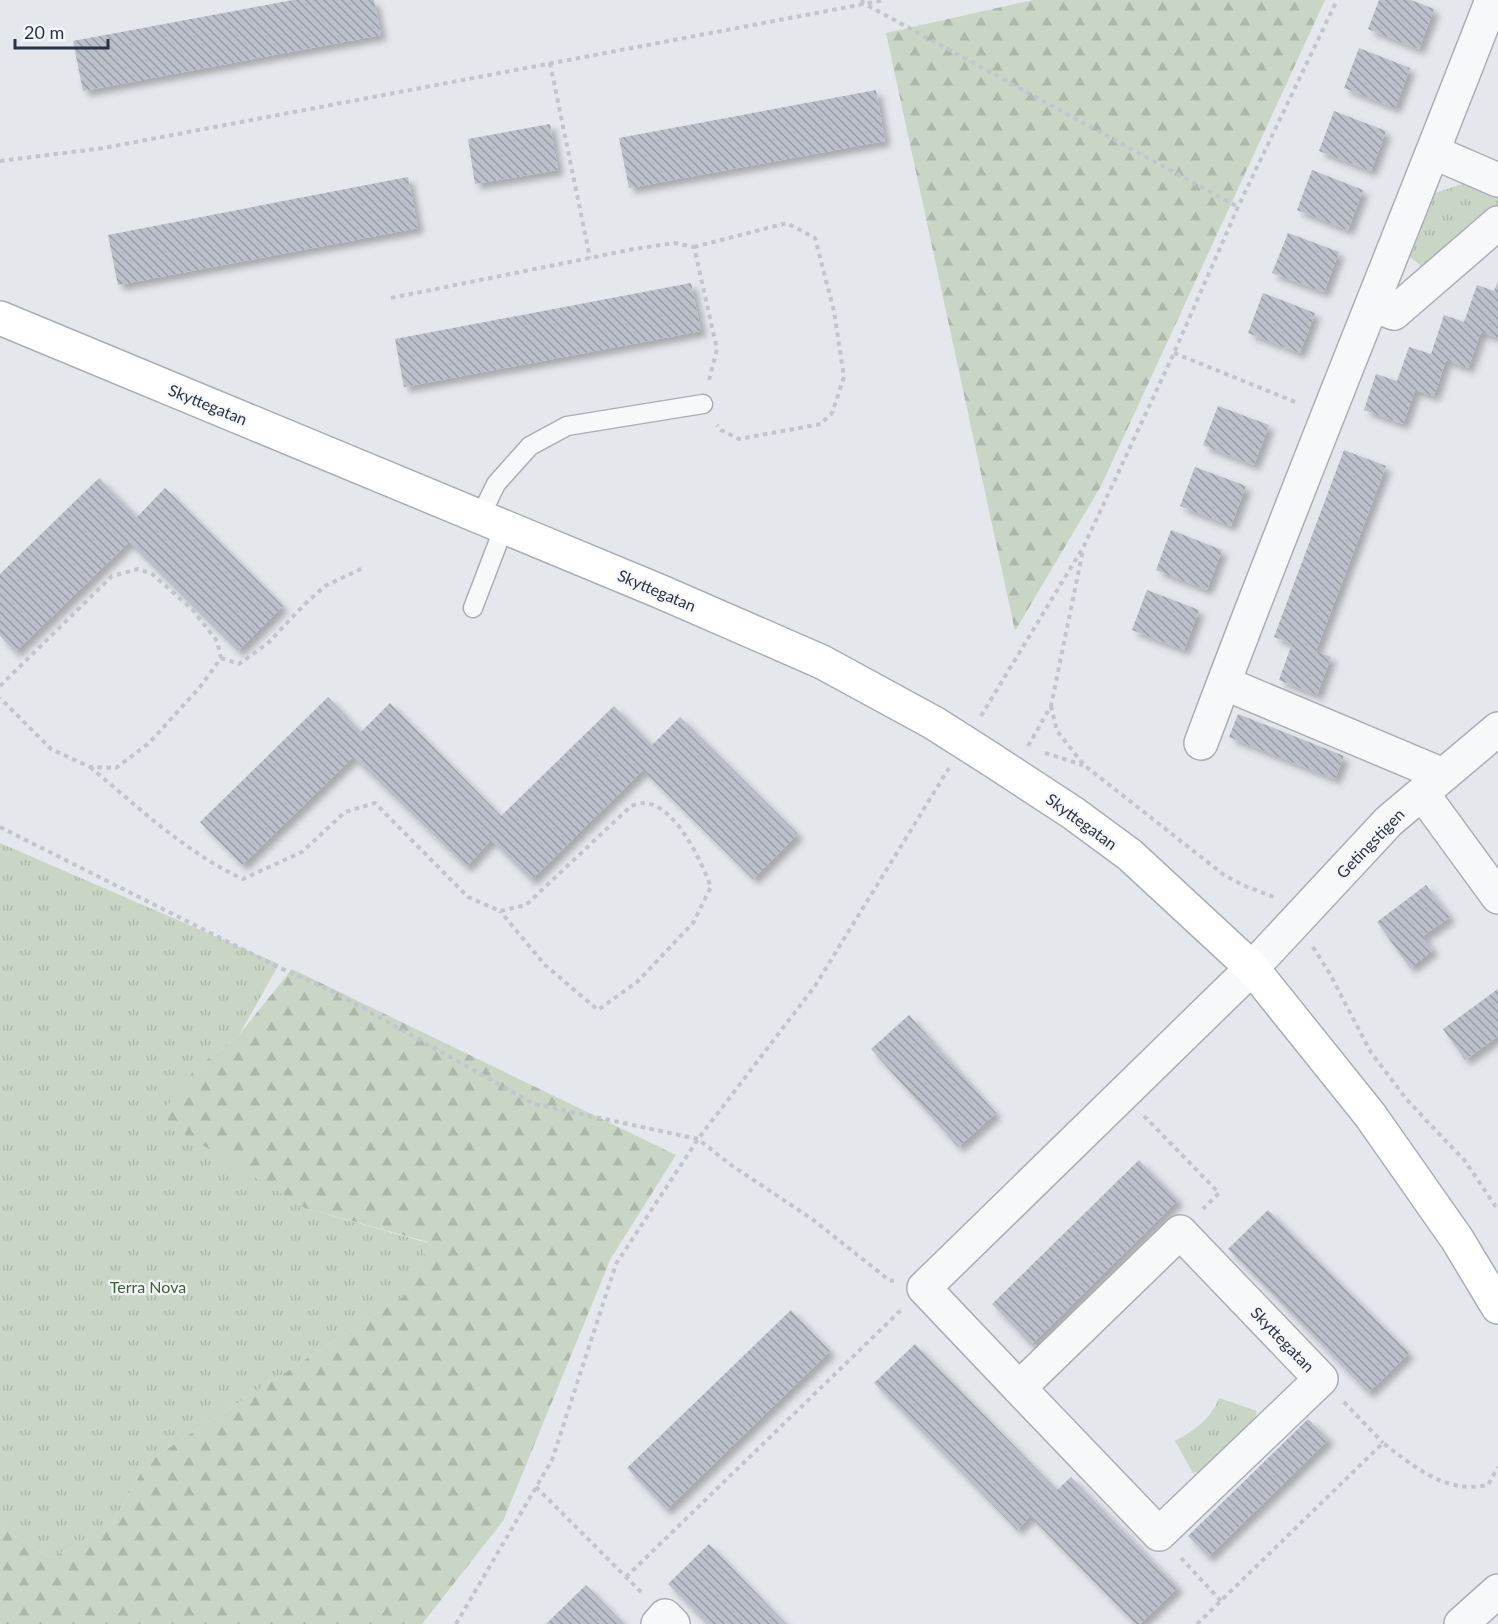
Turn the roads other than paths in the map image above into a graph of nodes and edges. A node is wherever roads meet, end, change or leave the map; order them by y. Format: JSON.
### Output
{"nodes":[{"id":1,"x":1492,"y":0,"type":"edge"},
{"id":2,"x":1433,"y":152,"type":"junction"},
{"id":3,"x":1498,"y":180,"type":"edge"},
{"id":4,"x":1498,"y":223,"type":"edge"},
{"id":5,"x":1372,"y":305,"type":"junction"},
{"id":6,"x":0,"y":318,"type":"edge"},
{"id":7,"x":703,"y":404,"type":"road end"},
{"id":8,"x":492,"y":522,"type":"junction"},
{"id":9,"x":472,"y":608,"type":"dead end"},
{"id":10,"x":1224,"y":683,"type":"junction"},
{"id":11,"x":1498,"y":729,"type":"edge"},
{"id":12,"x":1202,"y":743,"type":"dead end"},
{"id":13,"x":1433,"y":784,"type":"junction"},
{"id":14,"x":1498,"y":897,"type":"edge"},
{"id":15,"x":1252,"y":968,"type":"junction"},
{"id":16,"x":1498,"y":1307,"type":"edge"},
{"id":17,"x":1019,"y":1388,"type":"junction"},
{"id":18,"x":1498,"y":1591,"type":"edge"},
{"id":19,"x":1461,"y":1624,"type":"edge"}],
"edges":[{"from":1,"to":2,"type":"street"},
{"from":2,"to":3,"type":"street"},
{"from":2,"to":5,"type":"street"},
{"from":4,"to":5,"type":"street"},
{"from":5,"to":10,"type":"street"},
{"from":6,"to":8,"type":"street","name":"Skyttegatan"},
{"from":7,"to":8,"type":"lane"},
{"from":8,"to":9,"type":"lane"},
{"from":8,"to":15,"type":"street","name":"Skyttegatan","bridge":true},
{"from":10,"to":12,"type":"street"},
{"from":10,"to":13,"type":"street"},
{"from":11,"to":13,"type":"street","name":"Getingstigen"},
{"from":13,"to":14,"type":"street"},
{"from":13,"to":15,"type":"street","name":"Getingstigen"},
{"from":15,"to":16,"type":"street","name":"Skyttegatan"},
{"from":15,"to":17,"type":"street"},
{"from":17,"to":17,"type":"street","name":"Skyttegatan"},
{"from":18,"to":19,"type":"street"}]}
